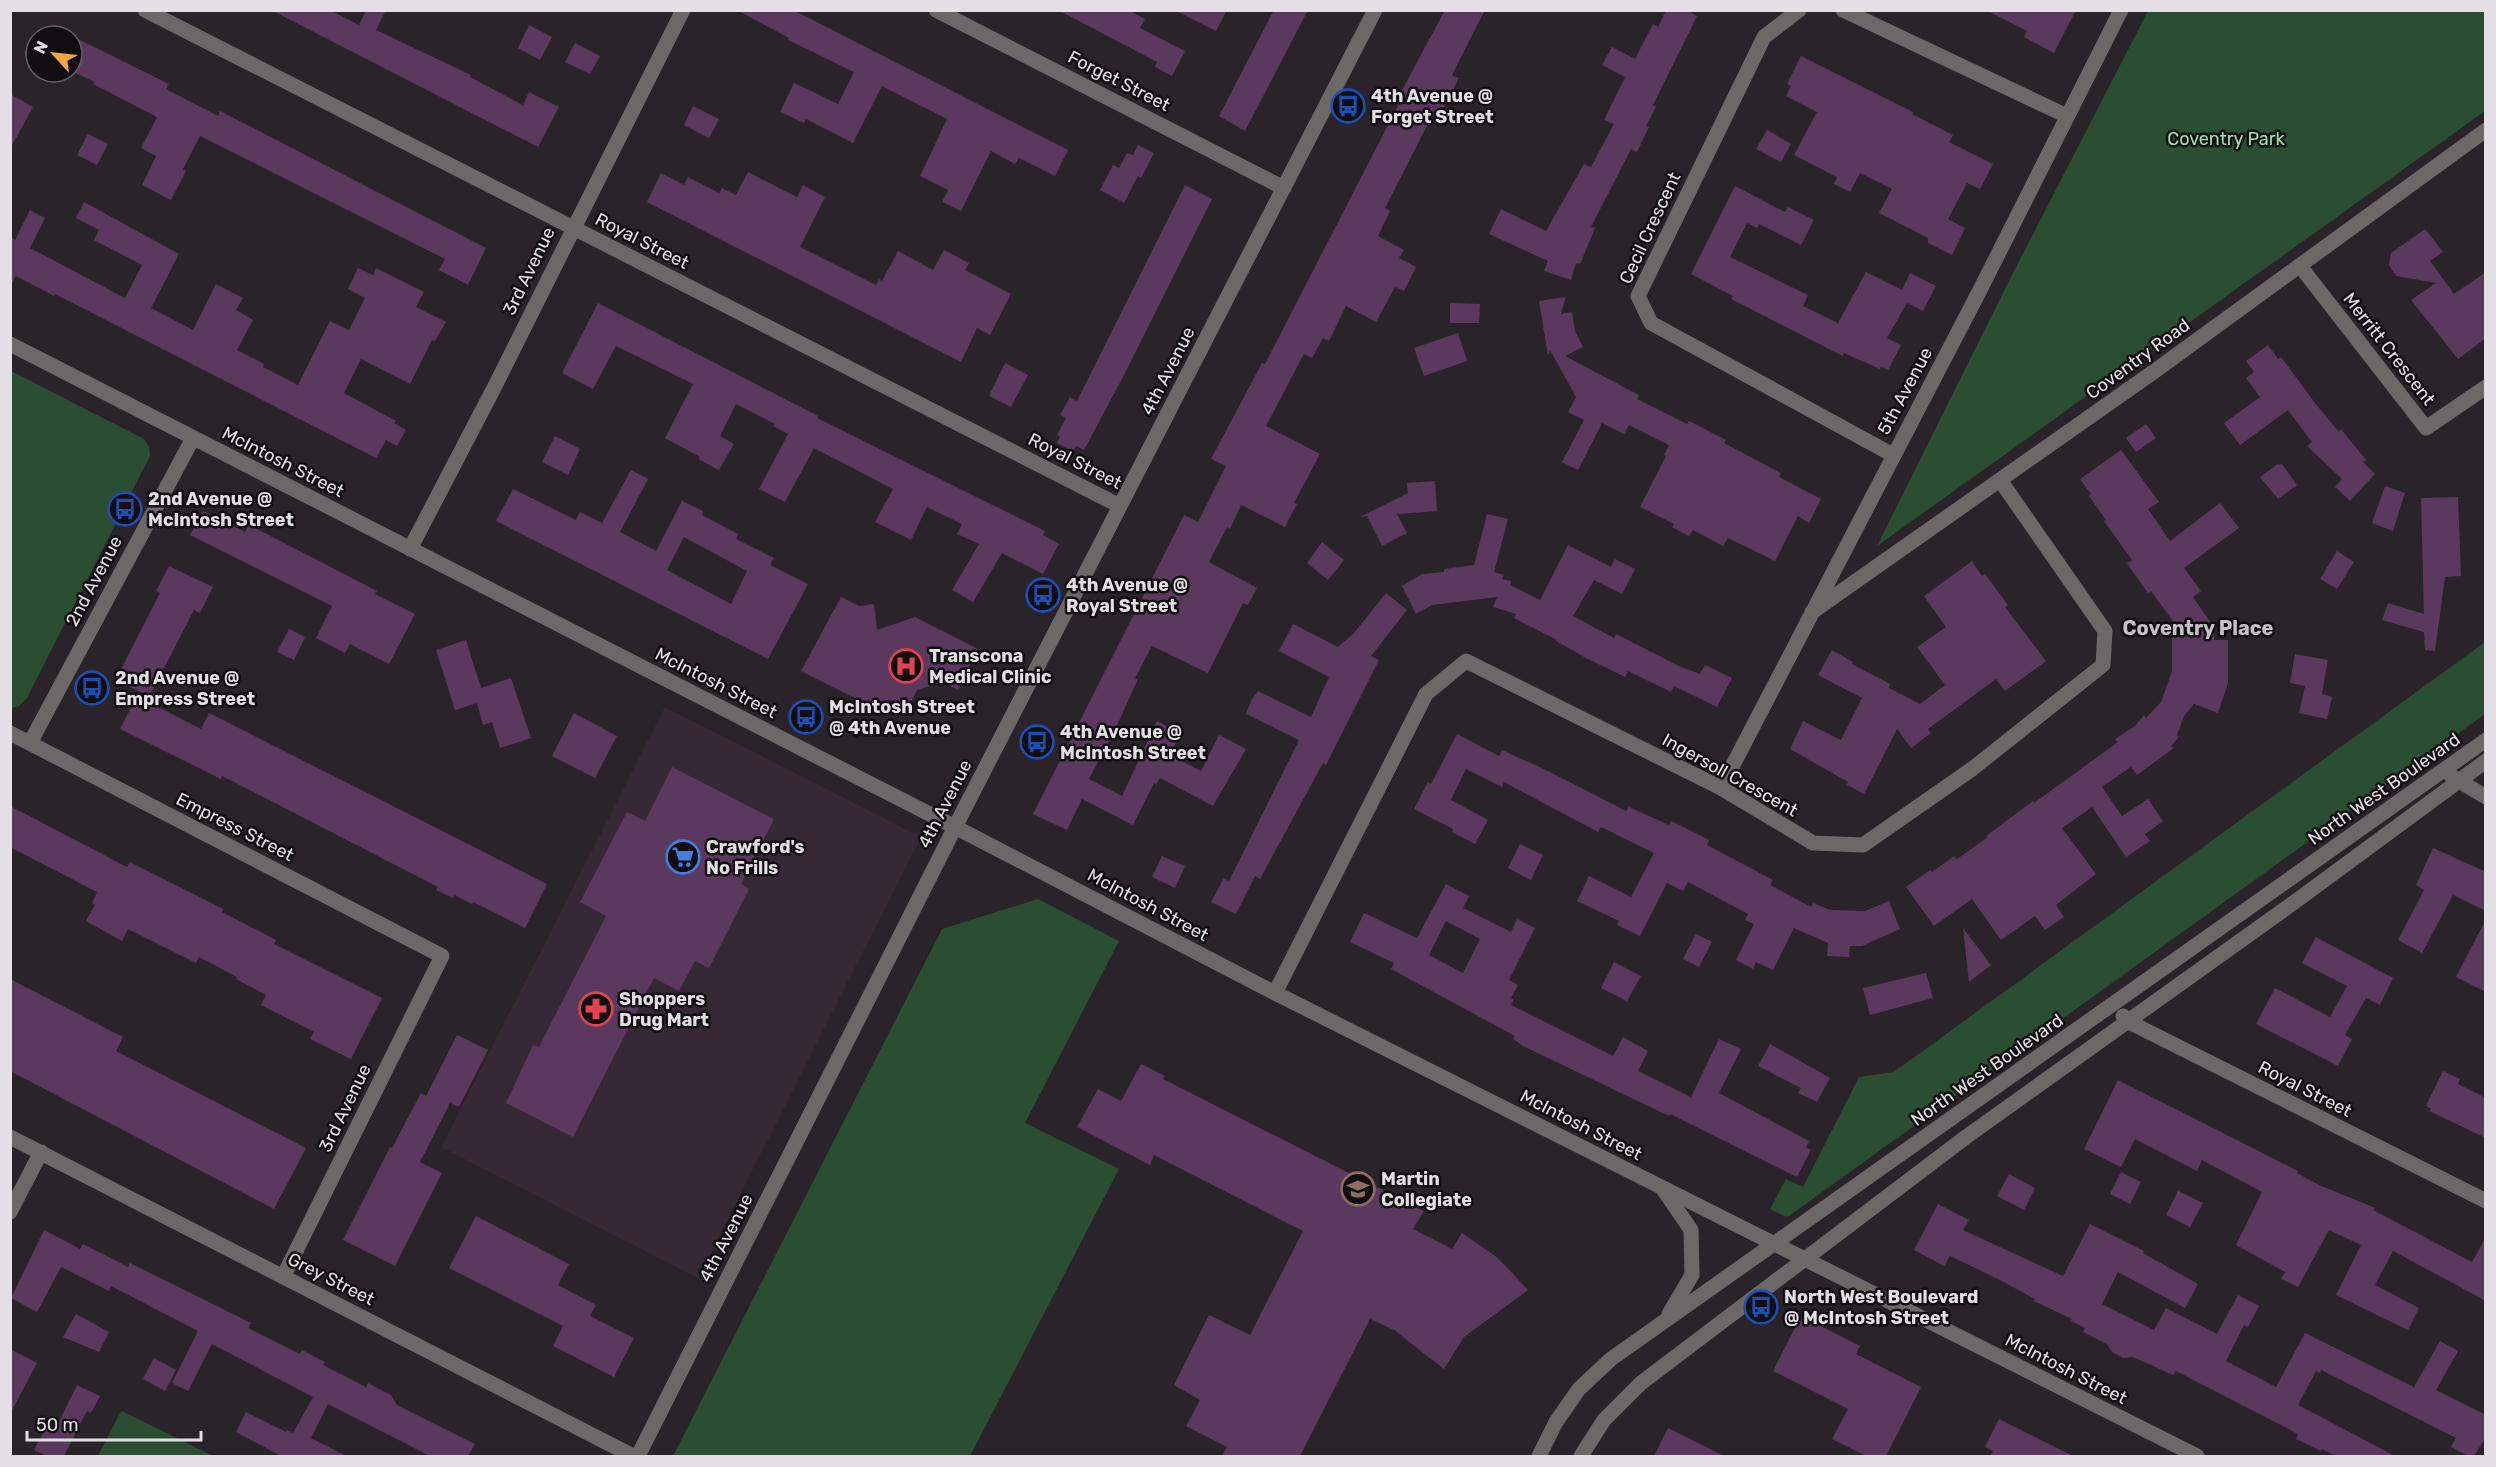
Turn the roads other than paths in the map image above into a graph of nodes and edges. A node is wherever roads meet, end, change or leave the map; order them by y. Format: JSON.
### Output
{"nodes":[{"id":1,"x":145,"y":10,"type":"edge"},
{"id":2,"x":683,"y":10,"type":"edge"},
{"id":3,"x":936,"y":10,"type":"edge"},
{"id":4,"x":1375,"y":10,"type":"edge"},
{"id":5,"x":1798,"y":10,"type":"edge"},
{"id":6,"x":1843,"y":10,"type":"edge"},
{"id":7,"x":2121,"y":10,"type":"edge"},
{"id":8,"x":2067,"y":116,"type":"junction"},
{"id":9,"x":2486,"y":130,"type":"edge"},
{"id":10,"x":1284,"y":188,"type":"junction"},
{"id":11,"x":573,"y":228,"type":"junction"},
{"id":12,"x":2300,"y":266,"type":"junction"},
{"id":13,"x":10,"y":344,"type":"edge"},
{"id":14,"x":2486,"y":387,"type":"edge"},
{"id":15,"x":193,"y":438,"type":"junction"},
{"id":16,"x":1893,"y":455,"type":"junction"},
{"id":17,"x":2000,"y":480,"type":"junction"},
{"id":18,"x":1120,"y":506,"type":"junction"},
{"id":19,"x":410,"y":549,"type":"junction"},
{"id":20,"x":1809,"y":615,"type":"junction"},
{"id":21,"x":10,"y":733,"type":"edge"},
{"id":22,"x":2486,"y":740,"type":"edge"},
{"id":23,"x":30,"y":743,"type":"junction"},
{"id":24,"x":2486,"y":761,"type":"edge"},
{"id":25,"x":2444,"y":770,"type":"junction"},
{"id":26,"x":2458,"y":781,"type":"junction"},
{"id":27,"x":1720,"y":788,"type":"junction"},
{"id":28,"x":2486,"y":797,"type":"edge"},
{"id":29,"x":955,"y":826,"type":"junction"},
{"id":30,"x":442,"y":956,"type":"joint"},
{"id":31,"x":1275,"y":993,"type":"junction"},
{"id":32,"x":2112,"y":1005,"type":"junction"},
{"id":33,"x":2127,"y":1021,"type":"junction"},
{"id":34,"x":10,"y":1137,"type":"edge"},
{"id":35,"x":41,"y":1152,"type":"junction"},
{"id":36,"x":1661,"y":1186,"type":"junction"},
{"id":37,"x":2486,"y":1202,"type":"edge"},
{"id":38,"x":10,"y":1212,"type":"edge"},
{"id":39,"x":1774,"y":1245,"type":"junction"},
{"id":40,"x":1802,"y":1259,"type":"junction"},
{"id":41,"x":283,"y":1277,"type":"junction"},
{"id":42,"x":1666,"y":1319,"type":"junction"},
{"id":43,"x":635,"y":1456,"type":"edge"},
{"id":44,"x":1539,"y":1456,"type":"edge"},
{"id":45,"x":1581,"y":1456,"type":"edge"},
{"id":46,"x":2197,"y":1456,"type":"edge"}],
"edges":[{"from":1,"to":11,"type":"street","name":"Royal Street"},
{"from":2,"to":11,"type":"street","name":"3rd Avenue"},
{"from":3,"to":10,"type":"street","name":"Forget Street"},
{"from":4,"to":10,"type":"street","name":"4th Avenue"},
{"from":5,"to":16,"type":"street","name":"Cecil Crescent"},
{"from":6,"to":8,"type":"street"},
{"from":7,"to":8,"type":"street","name":"5th Avenue"},
{"from":8,"to":16,"type":"street","name":"5th Avenue"},
{"from":9,"to":12,"type":"street","name":"Coventry Road"},
{"from":10,"to":18,"type":"street","name":"4th Avenue"},
{"from":11,"to":18,"type":"street","name":"Royal Street"},
{"from":11,"to":19,"type":"street","name":"3rd Avenue"},
{"from":12,"to":14,"type":"street","name":"Merritt Crescent"},
{"from":12,"to":17,"type":"street","name":"Coventry Road"},
{"from":13,"to":15,"type":"street","name":"McIntosh Street"},
{"from":15,"to":19,"type":"street","name":"McIntosh Street"},
{"from":15,"to":23,"type":"street","name":"2nd Avenue"},
{"from":16,"to":20,"type":"street","name":"5th Avenue"},
{"from":17,"to":20,"type":"street","name":"Coventry Road"},
{"from":17,"to":27,"type":"street","name":"Ingersoll Crescent"},
{"from":18,"to":29,"type":"street","name":"4th Avenue"},
{"from":19,"to":29,"type":"street","name":"McIntosh Street"},
{"from":20,"to":27,"type":"street","name":"5th Avenue"},
{"from":21,"to":23,"type":"street","name":"Empress Street"},
{"from":22,"to":25,"type":"street","name":"North West Boulevard"},
{"from":23,"to":30,"type":"street","name":"Empress Street"},
{"from":24,"to":26,"type":"street","name":"North West Boulevard"},
{"from":25,"to":26,"type":"street"},
{"from":25,"to":32,"type":"street","name":"North West Boulevard"},
{"from":26,"to":28,"type":"street"},
{"from":26,"to":33,"type":"street","name":"North West Boulevard"},
{"from":27,"to":31,"type":"street","name":"Ingersoll Crescent"},
{"from":29,"to":31,"type":"street","name":"McIntosh Street"},
{"from":29,"to":43,"type":"street","name":"4th Avenue"},
{"from":30,"to":41,"type":"street","name":"3rd Avenue"},
{"from":31,"to":36,"type":"street","name":"McIntosh Street"},
{"from":32,"to":33,"type":"street","name":"Royal Street"},
{"from":32,"to":39,"type":"street","name":"North West Boulevard"},
{"from":33,"to":37,"type":"street","name":"Royal Street"},
{"from":33,"to":40,"type":"street","name":"North West Boulevard"},
{"from":34,"to":35,"type":"street","name":"Grey Street"},
{"from":35,"to":38,"type":"street"},
{"from":35,"to":41,"type":"street","name":"Grey Street"},
{"from":36,"to":39,"type":"street","name":"McIntosh Street"},
{"from":36,"to":42,"type":"street","name":"McIntosh Street"},
{"from":39,"to":40,"type":"street","name":"McIntosh Street"},
{"from":39,"to":42,"type":"street","name":"North West Boulevard"},
{"from":40,"to":45,"type":"street","name":"North West Boulevard"},
{"from":40,"to":46,"type":"street","name":"McIntosh Street"},
{"from":41,"to":43,"type":"street","name":"Grey Street"},
{"from":42,"to":44,"type":"street","name":"North West Boulevard"}]}
